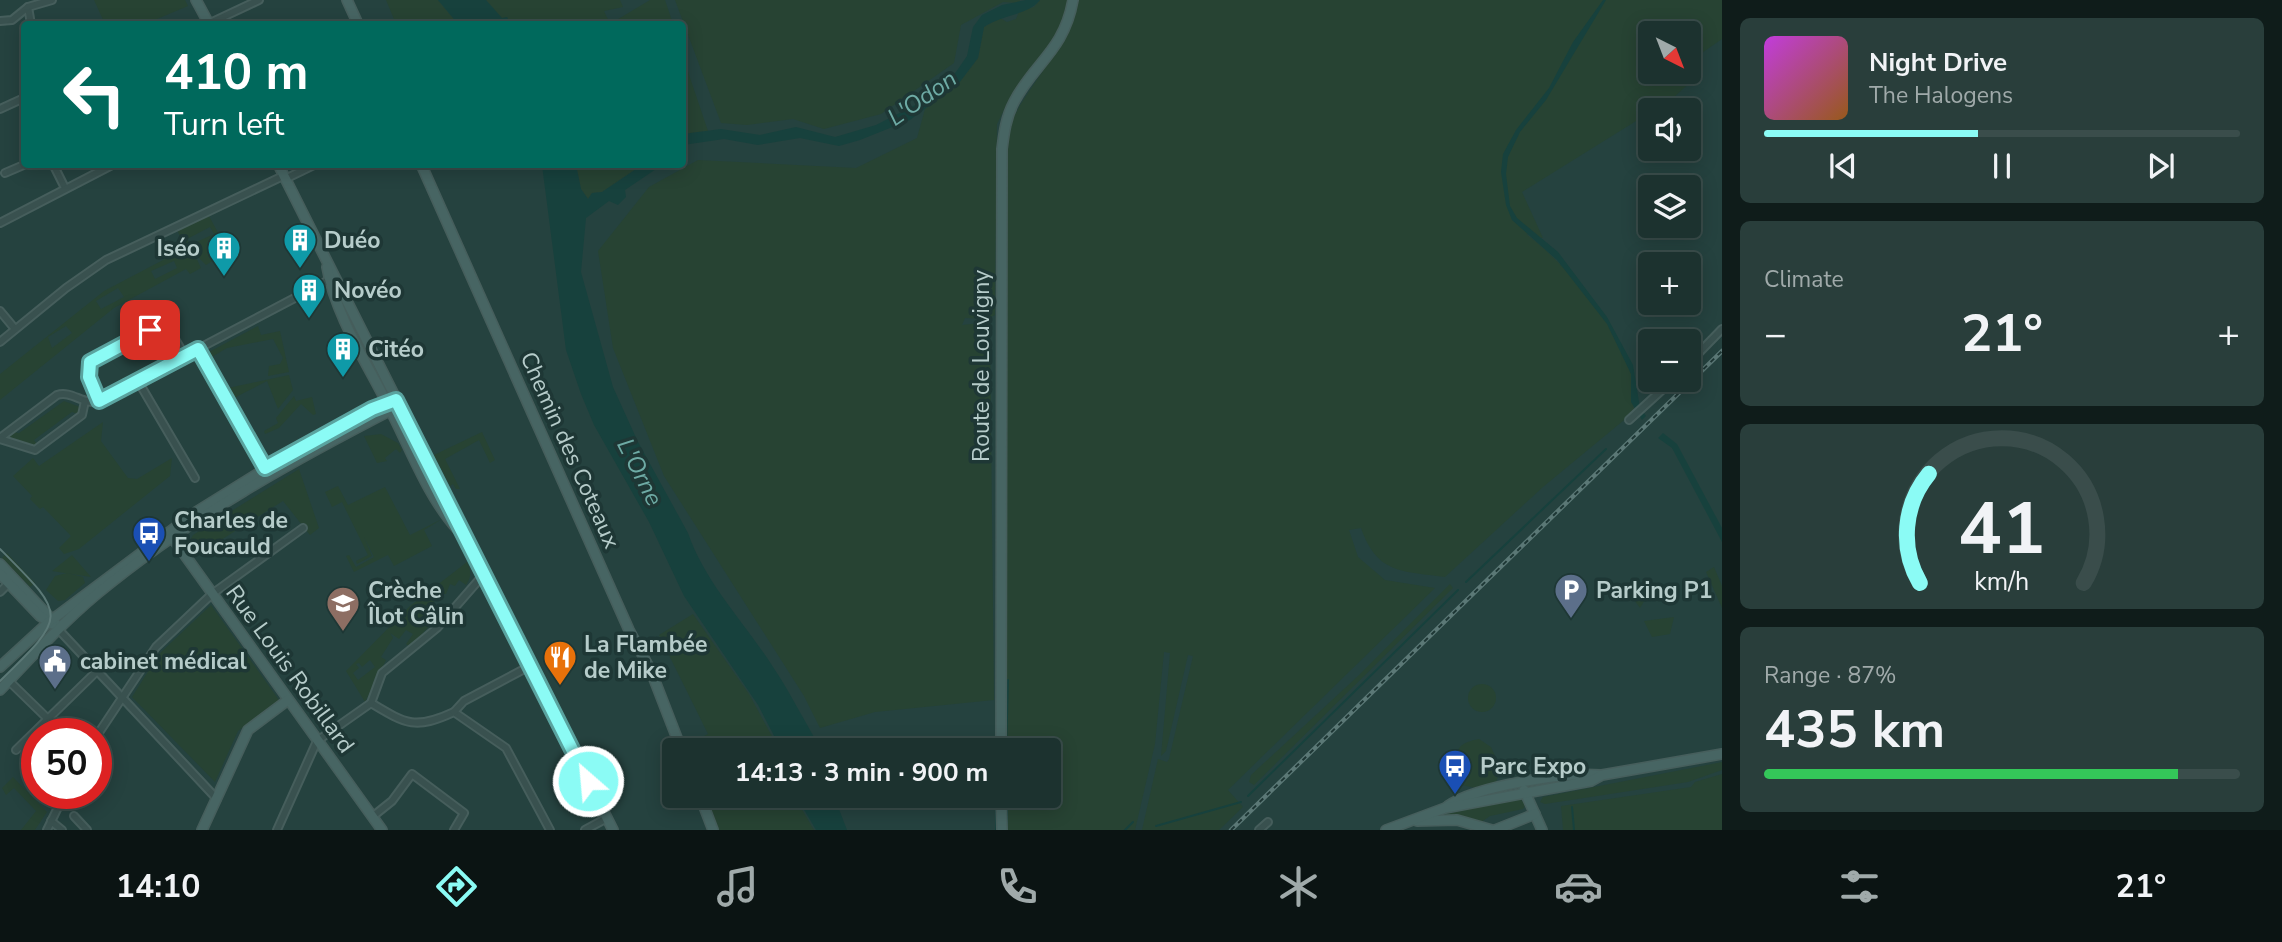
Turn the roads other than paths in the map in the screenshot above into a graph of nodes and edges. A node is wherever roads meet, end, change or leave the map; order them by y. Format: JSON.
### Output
{"nodes":[{"id":1,"x":52,"y":0,"type":"edge"},
{"id":2,"x":196,"y":0,"type":"edge"},
{"id":3,"x":259,"y":0,"type":"edge"},
{"id":4,"x":347,"y":0,"type":"edge"},
{"id":5,"x":1073,"y":0,"type":"edge"},
{"id":6,"x":28,"y":7,"type":"junction"},
{"id":7,"x":0,"y":21,"type":"edge"},
{"id":8,"x":30,"y":21,"type":"edge"},
{"id":9,"x":206,"y":21,"type":"edge"},
{"id":10,"x":214,"y":21,"type":"edge"},
{"id":11,"x":357,"y":21,"type":"edge"},
{"id":12,"x":21,"y":99,"type":"edge"},
{"id":13,"x":0,"y":109,"type":"edge"},
{"id":14,"x":21,"y":166,"type":"edge"},
{"id":15,"x":55,"y":168,"type":"edge"},
{"id":16,"x":106,"y":168,"type":"edge"},
{"id":17,"x":280,"y":168,"type":"edge"},
{"id":18,"x":306,"y":168,"type":"edge"},
{"id":19,"x":423,"y":168,"type":"edge"},
{"id":20,"x":5,"y":173,"type":"dead end"},
{"id":21,"x":284,"y":177,"type":"junction"},
{"id":22,"x":65,"y":188,"type":"junction"},
{"id":23,"x":0,"y":223,"type":"edge"},
{"id":24,"x":326,"y":262,"type":"junction"},
{"id":25,"x":329,"y":280,"type":"junction"},
{"id":26,"x":0,"y":311,"type":"edge"},
{"id":27,"x":15,"y":329,"type":"junction"},
{"id":28,"x":1722,"y":329,"type":"edge"},
{"id":29,"x":0,"y":342,"type":"edge"},
{"id":30,"x":198,"y":349,"type":"junction"},
{"id":31,"x":1701,"y":351,"type":"edge"},
{"id":32,"x":185,"y":356,"type":"junction"},
{"id":33,"x":138,"y":381,"type":"junction"},
{"id":34,"x":1660,"y":392,"type":"edge"},
{"id":35,"x":85,"y":401,"type":"junction"},
{"id":36,"x":99,"y":401,"type":"junction"},
{"id":37,"x":394,"y":405,"type":"junction"},
{"id":38,"x":1632,"y":418,"type":"dead end"},
{"id":39,"x":0,"y":438,"type":"edge"},
{"id":40,"x":267,"y":471,"type":"junction"},
{"id":41,"x":195,"y":478,"type":"dead end"},
{"id":42,"x":303,"y":528,"type":"dead end"},
{"id":43,"x":170,"y":534,"type":"junction"},
{"id":44,"x":0,"y":564,"type":"edge"},
{"id":45,"x":0,"y":574,"type":"edge"},
{"id":46,"x":484,"y":574,"type":"junction"},
{"id":47,"x":9,"y":583,"type":"junction"},
{"id":48,"x":0,"y":592,"type":"edge"},
{"id":49,"x":212,"y":594,"type":"junction"},
{"id":50,"x":54,"y":624,"type":"junction"},
{"id":51,"x":530,"y":666,"type":"junction"},
{"id":52,"x":0,"y":667,"type":"edge"},
{"id":53,"x":97,"y":671,"type":"junction"},
{"id":54,"x":9,"y":681,"type":"junction"},
{"id":55,"x":0,"y":690,"type":"edge"},
{"id":56,"x":122,"y":699,"type":"junction"},
{"id":57,"x":288,"y":700,"type":"junction"},
{"id":58,"x":371,"y":703,"type":"junction"},
{"id":59,"x":454,"y":712,"type":"junction"},
{"id":60,"x":47,"y":718,"type":"edge"},
{"id":61,"x":49,"y":718,"type":"edge"},
{"id":62,"x":109,"y":718,"type":"edge"},
{"id":63,"x":677,"y":738,"type":"edge"},
{"id":64,"x":1001,"y":738,"type":"edge"},
{"id":65,"x":317,"y":741,"type":"junction"},
{"id":66,"x":21,"y":745,"type":"edge"},
{"id":67,"x":16,"y":750,"type":"dead end"},
{"id":68,"x":1722,"y":754,"type":"edge"},
{"id":69,"x":1602,"y":775,"type":"junction"},
{"id":70,"x":1520,"y":782,"type":"junction"},
{"id":71,"x":1525,"y":794,"type":"junction"},
{"id":72,"x":217,"y":799,"type":"junction"},
{"id":73,"x":1467,"y":806,"type":"junction"},
{"id":74,"x":705,"y":808,"type":"edge"},
{"id":75,"x":1001,"y":808,"type":"edge"},
{"id":76,"x":1445,"y":808,"type":"junction"},
{"id":77,"x":57,"y":809,"type":"edge"},
{"id":78,"x":1535,"y":814,"type":"junction"},
{"id":79,"x":74,"y":816,"type":"dead end"},
{"id":80,"x":372,"y":817,"type":"junction"},
{"id":81,"x":607,"y":818,"type":"junction"},
{"id":82,"x":51,"y":821,"type":"junction"},
{"id":83,"x":1268,"y":822,"type":"dead end"},
{"id":84,"x":1402,"y":822,"type":"junction"},
{"id":85,"x":47,"y":830,"type":"edge"},
{"id":86,"x":62,"y":830,"type":"edge"},
{"id":87,"x":87,"y":830,"type":"edge"},
{"id":88,"x":202,"y":830,"type":"edge"},
{"id":89,"x":277,"y":830,"type":"edge"},
{"id":90,"x":382,"y":830,"type":"edge"},
{"id":91,"x":454,"y":830,"type":"edge"},
{"id":92,"x":550,"y":830,"type":"edge"},
{"id":93,"x":585,"y":830,"type":"edge"},
{"id":94,"x":613,"y":830,"type":"edge"},
{"id":95,"x":713,"y":830,"type":"edge"},
{"id":96,"x":1002,"y":830,"type":"edge"},
{"id":97,"x":1259,"y":830,"type":"edge"},
{"id":98,"x":1386,"y":830,"type":"edge"},
{"id":99,"x":1494,"y":830,"type":"edge"},
{"id":100,"x":1542,"y":830,"type":"edge"}],
"edges":[{"from":1,"to":6,"type":"street"},
{"from":2,"to":9,"type":"main road"},
{"from":3,"to":10,"type":"street"},
{"from":4,"to":11,"type":"main road"},
{"from":5,"to":64,"type":"main road","name":"Route de Louvigny"},
{"from":6,"to":7,"type":"street"},
{"from":6,"to":8,"type":"street"},
{"from":12,"to":13,"type":"street"},
{"from":14,"to":20,"type":"street"},
{"from":15,"to":22,"type":"street"},
{"from":16,"to":22,"type":"street"},
{"from":17,"to":21,"type":"main road"},
{"from":18,"to":21,"type":"street"},
{"from":19,"to":63,"type":"main road","name":"Chemin des Coteaux"},
{"from":21,"to":24,"type":"main road"},
{"from":21,"to":27,"type":"street"},
{"from":22,"to":23,"type":"street"},
{"from":24,"to":25,"type":"main road"},
{"from":24,"to":37,"type":"main road"},
{"from":25,"to":30,"type":"street"},
{"from":25,"to":37,"type":"main road"},
{"from":26,"to":27,"type":"street"},
{"from":27,"to":29,"type":"street"},
{"from":28,"to":31,"type":"street"},
{"from":30,"to":32,"type":"street"},
{"from":30,"to":40,"type":"street"},
{"from":32,"to":33,"type":"street"},
{"from":32,"to":36,"type":"street"},
{"from":33,"to":36,"type":"street"},
{"from":33,"to":41,"type":"street"},
{"from":34,"to":38,"type":"street"},
{"from":35,"to":36,"type":"street"},
{"from":35,"to":39,"type":"street"},
{"from":35,"to":39,"type":"street"},
{"from":37,"to":40,"type":"main road"},
{"from":37,"to":46,"type":"main road"},
{"from":40,"to":43,"type":"main road"},
{"from":42,"to":49,"type":"street"},
{"from":43,"to":49,"type":"main road","name":"Rue Louis Robillard"},
{"from":43,"to":50,"type":"main road"},
{"from":44,"to":50,"type":"main road"},
{"from":45,"to":47,"type":"main road"},
{"from":46,"to":51,"type":"main road"},
{"from":46,"to":58,"type":"street"},
{"from":47,"to":48,"type":"street"},
{"from":47,"to":50,"type":"main road"},
{"from":49,"to":56,"type":"street"},
{"from":49,"to":57,"type":"main road","name":"Rue Louis Robillard"},
{"from":50,"to":52,"type":"main road"},
{"from":50,"to":53,"type":"street"},
{"from":50,"to":54,"type":"main road"},
{"from":51,"to":59,"type":"street"},
{"from":51,"to":81,"type":"main road"},
{"from":53,"to":56,"type":"street"},
{"from":53,"to":61,"type":"street"},
{"from":54,"to":55,"type":"main road"},
{"from":54,"to":60,"type":"street"},
{"from":56,"to":62,"type":"street"},
{"from":56,"to":72,"type":"street"},
{"from":57,"to":65,"type":"main road","name":"Rue Louis Robillard"},
{"from":57,"to":72,"type":"main road"},
{"from":58,"to":59,"type":"street"},
{"from":58,"to":65,"type":"street"},
{"from":59,"to":92,"type":"street"},
{"from":65,"to":80,"type":"main road","name":"Rue Louis Robillard"},
{"from":65,"to":89,"type":"street"},
{"from":66,"to":67,"type":"street"},
{"from":68,"to":69,"type":"main road"},
{"from":69,"to":70,"type":"main road"},
{"from":69,"to":71,"type":"main road"},
{"from":70,"to":71,"type":"main road"},
{"from":70,"to":73,"type":"main road"},
{"from":70,"to":76,"type":"main road"},
{"from":71,"to":73,"type":"main road"},
{"from":71,"to":78,"type":"main road"},
{"from":72,"to":88,"type":"main road"},
{"from":73,"to":76,"type":"main road"},
{"from":74,"to":95,"type":"main road"},
{"from":75,"to":96,"type":"main road"},
{"from":76,"to":84,"type":"main road"},
{"from":77,"to":82,"type":"street"},
{"from":78,"to":99,"type":"main road"},
{"from":78,"to":100,"type":"main road"},
{"from":79,"to":87,"type":"street"},
{"from":80,"to":90,"type":"main road","name":"Rue Louis Robillard"},
{"from":80,"to":91,"type":"street"},
{"from":81,"to":93,"type":"street"},
{"from":81,"to":94,"type":"main road"},
{"from":82,"to":85,"type":"street"},
{"from":82,"to":86,"type":"street"},
{"from":83,"to":97,"type":"street"},
{"from":84,"to":98,"type":"main road"},
{"from":84,"to":99,"type":"main road"}]}
